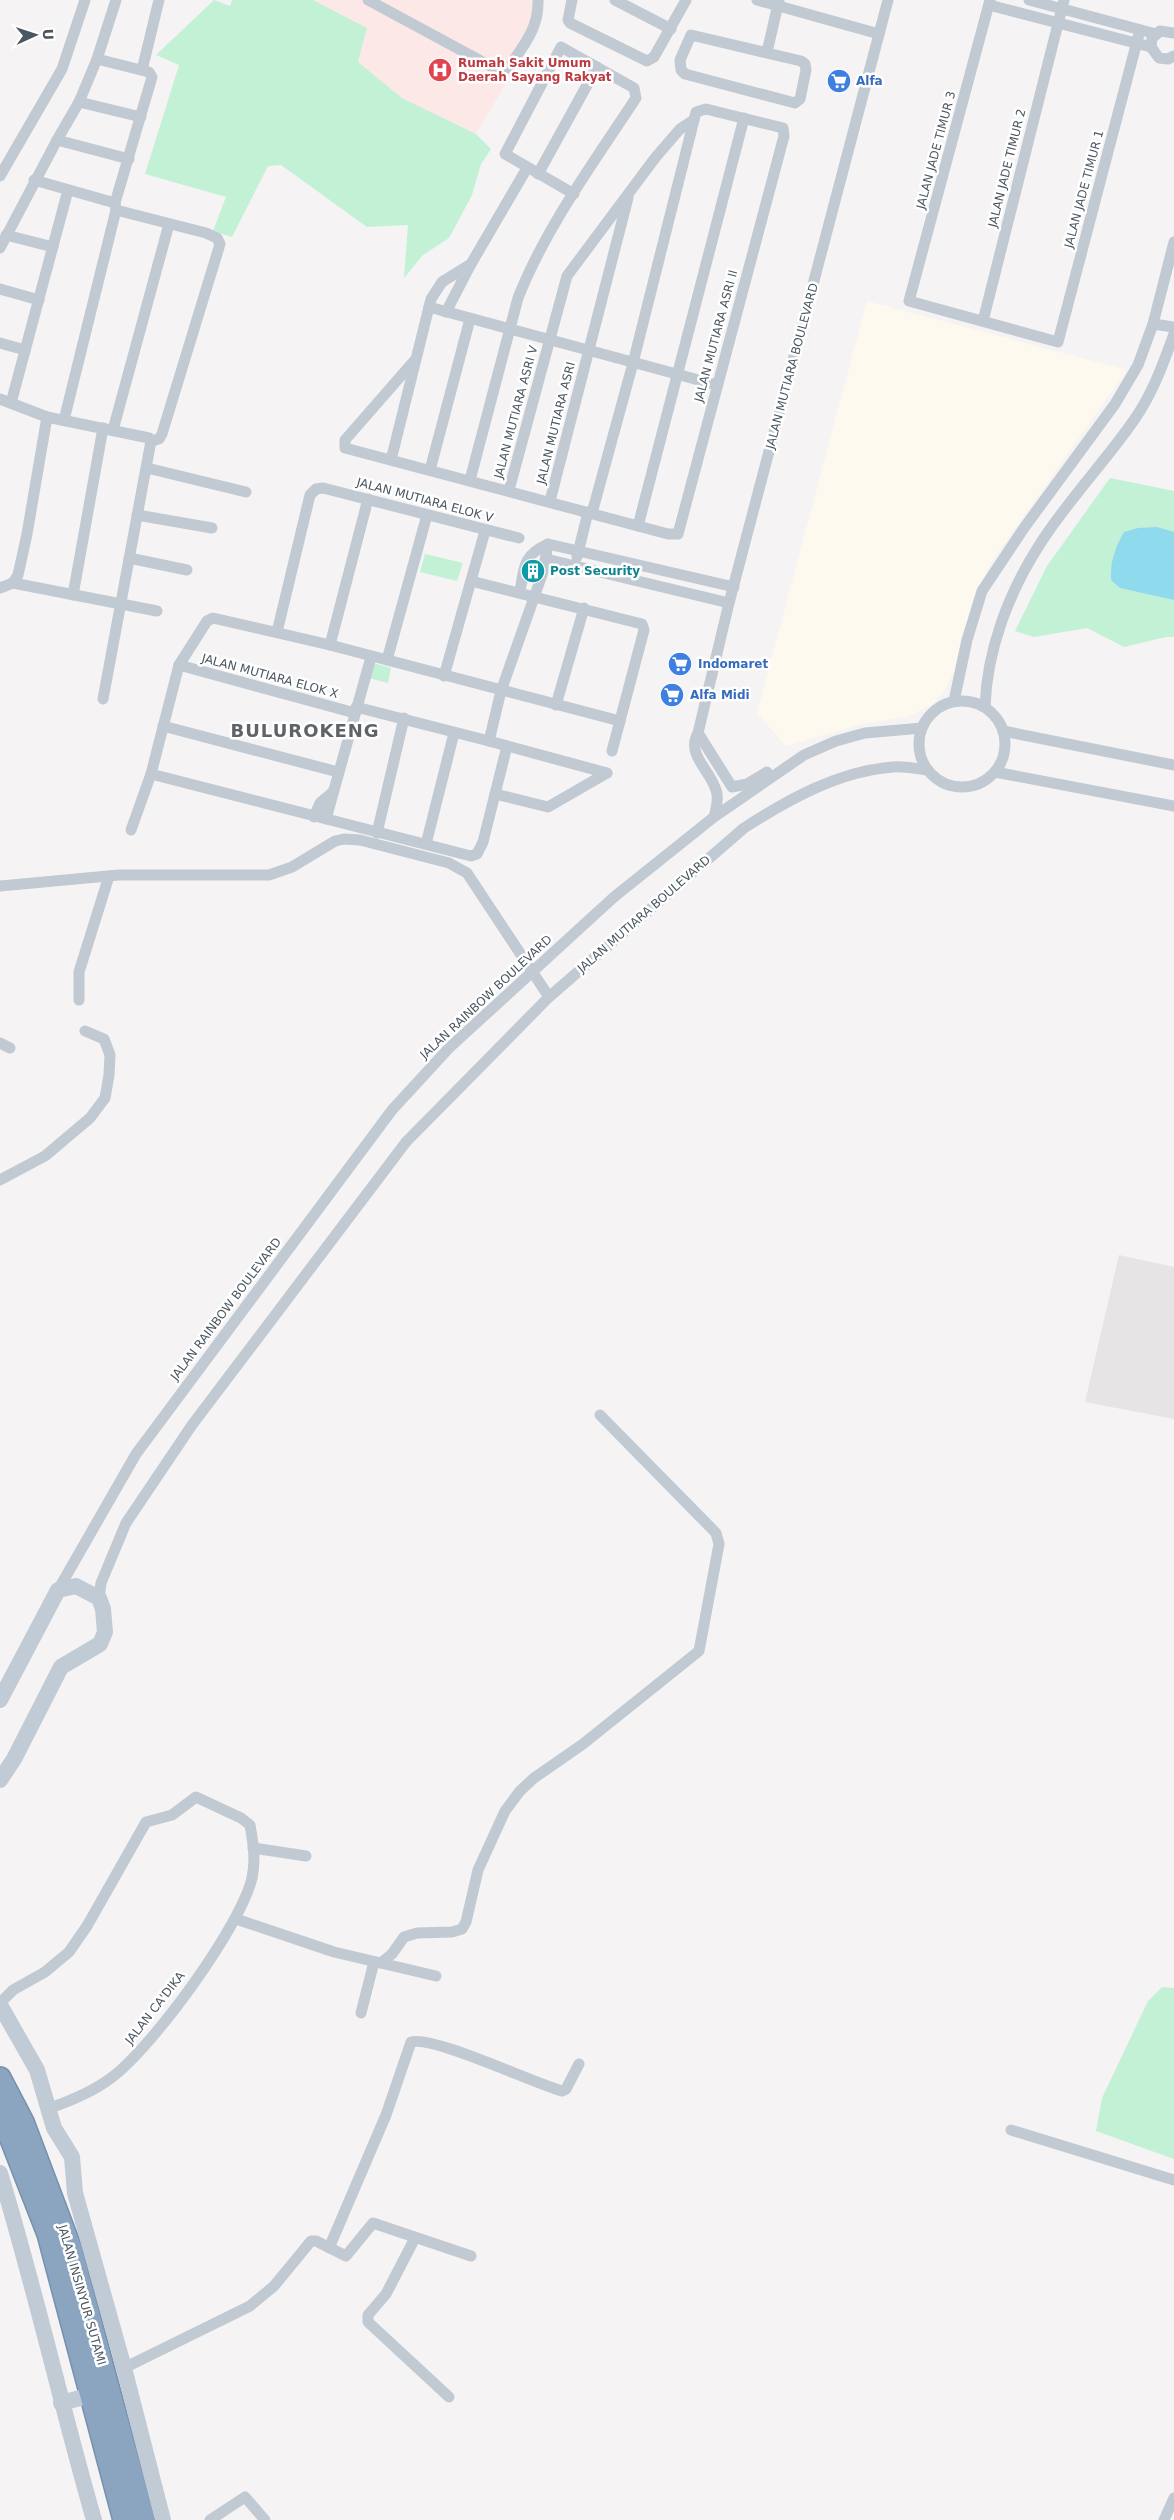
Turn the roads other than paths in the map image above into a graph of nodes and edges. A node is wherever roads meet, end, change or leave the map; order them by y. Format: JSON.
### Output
{"nodes":[{"id":1,"x":85,"y":0,"type":"edge"},
{"id":2,"x":116,"y":0,"type":"edge"},
{"id":3,"x":160,"y":0,"type":"edge"},
{"id":4,"x":368,"y":0,"type":"edge"},
{"id":5,"x":538,"y":0,"type":"edge"},
{"id":6,"x":572,"y":0,"type":"edge"},
{"id":7,"x":615,"y":0,"type":"edge"},
{"id":8,"x":686,"y":0,"type":"edge"},
{"id":9,"x":757,"y":0,"type":"edge"},
{"id":10,"x":888,"y":0,"type":"edge"},
{"id":11,"x":1029,"y":0,"type":"edge"},
{"id":12,"x":990,"y":2,"type":"edge"},
{"id":13,"x":779,"y":3,"type":"edge"},
{"id":14,"x":1063,"y":4,"type":"edge"},
{"id":15,"x":1058,"y":22,"type":"junction"},
{"id":16,"x":671,"y":29,"type":"junction"},
{"id":17,"x":1140,"y":30,"type":"junction"},
{"id":18,"x":1174,"y":33,"type":"edge"},
{"id":19,"x":879,"y":34,"type":"junction"},
{"id":20,"x":1156,"y":34,"type":"junction"},
{"id":21,"x":1136,"y":44,"type":"junction"},
{"id":22,"x":1151,"y":47,"type":"junction"},
{"id":23,"x":767,"y":52,"type":"junction"},
{"id":24,"x":1174,"y":56,"type":"edge"},
{"id":25,"x":98,"y":59,"type":"junction"},
{"id":26,"x":597,"y":67,"type":"junction"},
{"id":27,"x":142,"y":70,"type":"junction"},
{"id":28,"x":79,"y":102,"type":"junction"},
{"id":29,"x":141,"y":117,"type":"junction"},
{"id":30,"x":744,"y":118,"type":"junction"},
{"id":31,"x":694,"y":120,"type":"junction"},
{"id":32,"x":57,"y":140,"type":"junction"},
{"id":33,"x":129,"y":159,"type":"junction"},
{"id":34,"x":527,"y":168,"type":"junction"},
{"id":35,"x":538,"y":174,"type":"junction"},
{"id":36,"x":0,"y":176,"type":"edge"},
{"id":37,"x":34,"y":180,"type":"junction"},
{"id":38,"x":68,"y":190,"type":"junction"},
{"id":39,"x":629,"y":192,"type":"junction"},
{"id":40,"x":574,"y":194,"type":"junction"},
{"id":41,"x":115,"y":206,"type":"junction"},
{"id":42,"x":169,"y":224,"type":"junction"},
{"id":43,"x":6,"y":235,"type":"junction"},
{"id":44,"x":1174,"y":242,"type":"edge"},
{"id":45,"x":53,"y":247,"type":"junction"},
{"id":46,"x":0,"y":248,"type":"edge"},
{"id":47,"x":471,"y":264,"type":"junction"},
{"id":48,"x":0,"y":289,"type":"edge"},
{"id":49,"x":39,"y":300,"type":"junction"},
{"id":50,"x":429,"y":307,"type":"junction"},
{"id":51,"x":446,"y":312,"type":"junction"},
{"id":52,"x":470,"y":320,"type":"junction"},
{"id":53,"x":983,"y":321,"type":"junction"},
{"id":54,"x":1153,"y":324,"type":"junction"},
{"id":55,"x":1174,"y":327,"type":"edge"},
{"id":56,"x":510,"y":330,"type":"junction"},
{"id":57,"x":1174,"y":334,"type":"edge"},
{"id":58,"x":550,"y":341,"type":"junction"},
{"id":59,"x":0,"y":343,"type":"edge"},
{"id":60,"x":25,"y":350,"type":"junction"},
{"id":61,"x":588,"y":351,"type":"junction"},
{"id":62,"x":414,"y":361,"type":"junction"},
{"id":63,"x":633,"y":363,"type":"junction"},
{"id":64,"x":677,"y":376,"type":"junction"},
{"id":65,"x":717,"y":385,"type":"junction"},
{"id":66,"x":0,"y":399,"type":"edge"},
{"id":67,"x":12,"y":403,"type":"junction"},
{"id":68,"x":47,"y":417,"type":"junction"},
{"id":69,"x":64,"y":420,"type":"junction"},
{"id":70,"x":108,"y":429,"type":"junction"},
{"id":71,"x":151,"y":441,"type":"junction"},
{"id":72,"x":391,"y":460,"type":"junction"},
{"id":73,"x":148,"y":468,"type":"junction"},
{"id":74,"x":430,"y":470,"type":"junction"},
{"id":75,"x":470,"y":480,"type":"junction"},
{"id":76,"x":509,"y":490,"type":"junction"},
{"id":77,"x":246,"y":492,"type":"dead end"},
{"id":78,"x":368,"y":499,"type":"junction"},
{"id":79,"x":550,"y":501,"type":"junction"},
{"id":80,"x":590,"y":513,"type":"junction"},
{"id":81,"x":137,"y":515,"type":"junction"},
{"id":82,"x":427,"y":515,"type":"junction"},
{"id":83,"x":638,"y":526,"type":"junction"},
{"id":84,"x":212,"y":528,"type":"dead end"},
{"id":85,"x":485,"y":531,"type":"junction"},
{"id":86,"x":519,"y":538,"type":"dead end"},
{"id":87,"x":548,"y":544,"type":"junction"},
{"id":88,"x":578,"y":551,"type":"junction"},
{"id":89,"x":129,"y":558,"type":"junction"},
{"id":90,"x":546,"y":559,"type":"junction"},
{"id":91,"x":632,"y":564,"type":"junction"},
{"id":92,"x":574,"y":566,"type":"junction"},
{"id":93,"x":187,"y":570,"type":"dead end"},
{"id":94,"x":674,"y":573,"type":"junction"},
{"id":95,"x":630,"y":579,"type":"junction"},
{"id":96,"x":471,"y":581,"type":"junction"},
{"id":97,"x":13,"y":583,"type":"junction"},
{"id":98,"x":734,"y":587,"type":"junction"},
{"id":99,"x":0,"y":588,"type":"edge"},
{"id":100,"x":671,"y":589,"type":"junction"},
{"id":101,"x":520,"y":592,"type":"junction"},
{"id":102,"x":73,"y":595,"type":"junction"},
{"id":103,"x":534,"y":597,"type":"junction"},
{"id":104,"x":729,"y":603,"type":"junction"},
{"id":105,"x":121,"y":605,"type":"junction"},
{"id":106,"x":584,"y":608,"type":"junction"},
{"id":107,"x":157,"y":611,"type":"dead end"},
{"id":108,"x":277,"y":632,"type":"junction"},
{"id":109,"x":330,"y":645,"type":"junction"},
{"id":110,"x":371,"y":657,"type":"junction"},
{"id":111,"x":387,"y":660,"type":"junction"},
{"id":112,"x":179,"y":665,"type":"junction"},
{"id":113,"x":444,"y":676,"type":"junction"},
{"id":114,"x":501,"y":690,"type":"junction"},
{"id":115,"x":103,"y":698,"type":"dead end"},
{"id":116,"x":954,"y":701,"type":"junction"},
{"id":117,"x":556,"y":705,"type":"junction"},
{"id":118,"x":985,"y":707,"type":"junction"},
{"id":119,"x":355,"y":710,"type":"junction"},
{"id":120,"x":404,"y":718,"type":"junction"},
{"id":121,"x":620,"y":721,"type":"junction"},
{"id":122,"x":163,"y":726,"type":"junction"},
{"id":123,"x":922,"y":728,"type":"junction"},
{"id":124,"x":1003,"y":731,"type":"junction"},
{"id":125,"x":454,"y":733,"type":"junction"},
{"id":126,"x":698,"y":733,"type":"junction"},
{"id":127,"x":489,"y":741,"type":"junction"},
{"id":128,"x":507,"y":746,"type":"junction"},
{"id":129,"x":612,"y":751,"type":"dead end"},
{"id":130,"x":804,"y":755,"type":"junction"},
{"id":131,"x":1174,"y":764,"type":"edge"},
{"id":132,"x":928,"y":770,"type":"junction"},
{"id":133,"x":338,"y":772,"type":"junction"},
{"id":134,"x":995,"y":772,"type":"junction"},
{"id":135,"x":151,"y":774,"type":"junction"},
{"id":136,"x":333,"y":792,"type":"junction"},
{"id":137,"x":495,"y":794,"type":"junction"},
{"id":138,"x":1174,"y":806,"type":"edge"},
{"id":139,"x":314,"y":817,"type":"junction"},
{"id":140,"x":714,"y":817,"type":"junction"},
{"id":141,"x":326,"y":819,"type":"junction"},
{"id":142,"x":131,"y":830,"type":"dead end"},
{"id":143,"x":377,"y":833,"type":"junction"},
{"id":144,"x":426,"y":844,"type":"junction"},
{"id":145,"x":109,"y":876,"type":"junction"},
{"id":146,"x":0,"y":886,"type":"edge"},
{"id":147,"x":531,"y":973,"type":"junction"},
{"id":148,"x":549,"y":997,"type":"junction"},
{"id":149,"x":79,"y":1000,"type":"dead end"},
{"id":150,"x":85,"y":1031,"type":"dead end"},
{"id":151,"x":0,"y":1180,"type":"edge"},
{"id":152,"x":600,"y":1415,"type":"dead end"},
{"id":153,"x":58,"y":1590,"type":"junction"},
{"id":154,"x":98,"y":1598,"type":"junction"},
{"id":155,"x":0,"y":1700,"type":"edge"},
{"id":156,"x":0,"y":1780,"type":"edge"},
{"id":157,"x":253,"y":1848,"type":"junction"},
{"id":158,"x":306,"y":1856,"type":"dead end"},
{"id":159,"x":236,"y":1919,"type":"junction"},
{"id":160,"x":377,"y":1963,"type":"junction"},
{"id":161,"x":436,"y":1976,"type":"dead end"},
{"id":162,"x":0,"y":2004,"type":"edge"},
{"id":163,"x":360,"y":2013,"type":"dead end"},
{"id":164,"x":579,"y":2064,"type":"dead end"},
{"id":165,"x":0,"y":2078,"type":"edge"},
{"id":166,"x":50,"y":2108,"type":"junction"},
{"id":167,"x":0,"y":2111,"type":"edge"},
{"id":168,"x":1011,"y":2130,"type":"dead end"},
{"id":169,"x":0,"y":2173,"type":"edge"},
{"id":170,"x":1174,"y":2180,"type":"edge"},
{"id":171,"x":415,"y":2238,"type":"junction"},
{"id":172,"x":328,"y":2248,"type":"junction"},
{"id":173,"x":471,"y":2256,"type":"dead end"},
{"id":174,"x":124,"y":2368,"type":"junction"},
{"id":175,"x":449,"y":2397,"type":"dead end"},
{"id":176,"x":80,"y":2398,"type":"dead end"},
{"id":177,"x":61,"y":2403,"type":"junction"},
{"id":178,"x":1174,"y":2498,"type":"edge"},
{"id":179,"x":94,"y":2520,"type":"edge"},
{"id":180,"x":124,"y":2520,"type":"edge"},
{"id":181,"x":144,"y":2520,"type":"edge"},
{"id":182,"x":163,"y":2520,"type":"edge"},
{"id":183,"x":210,"y":2520,"type":"edge"},
{"id":184,"x":265,"y":2520,"type":"edge"},
{"id":185,"x":1164,"y":2520,"type":"edge"}],
"edges":[{"from":1,"to":36,"type":"street"},
{"from":2,"to":25,"type":"street"},
{"from":3,"to":27,"type":"street"},
{"from":4,"to":5,"type":"street"},
{"from":6,"to":16,"type":"street"},
{"from":7,"to":16,"type":"street"},
{"from":8,"to":16,"type":"street"},
{"from":9,"to":13,"type":"street"},
{"from":10,"to":19,"type":"street","name":"JALAN MUTIARA BOULEVARD"},
{"from":11,"to":14,"type":"street"},
{"from":12,"to":15,"type":"street"},
{"from":12,"to":53,"type":"street","name":"JALAN JADE TIMUR 3"},
{"from":13,"to":19,"type":"street"},
{"from":13,"to":23,"type":"street"},
{"from":14,"to":15,"type":"street","name":"JALAN JADE TIMUR 2"},
{"from":14,"to":17,"type":"street"},
{"from":15,"to":21,"type":"street"},
{"from":15,"to":53,"type":"street","name":"JALAN JADE TIMUR 2"},
{"from":17,"to":20,"type":"street"},
{"from":17,"to":21,"type":"street","name":"JALAN JADE TIMUR 1"},
{"from":18,"to":20,"type":"street"},
{"from":19,"to":98,"type":"street","name":"JALAN MUTIARA BOULEVARD"},
{"from":20,"to":22,"type":"street"},
{"from":21,"to":22,"type":"street"},
{"from":21,"to":53,"type":"street","name":"JALAN JADE TIMUR 1"},
{"from":22,"to":24,"type":"street"},
{"from":23,"to":23,"type":"street"},
{"from":25,"to":27,"type":"street"},
{"from":25,"to":28,"type":"street"},
{"from":26,"to":34,"type":"street"},
{"from":26,"to":35,"type":"street"},
{"from":26,"to":40,"type":"street"},
{"from":27,"to":29,"type":"street"},
{"from":28,"to":29,"type":"street"},
{"from":28,"to":32,"type":"street"},
{"from":29,"to":33,"type":"street"},
{"from":30,"to":31,"type":"street","name":"JALAN MUTIARA ASRI V"},
{"from":30,"to":64,"type":"street"},
{"from":30,"to":65,"type":"street","name":"JALAN MUTIARA ASRI II"},
{"from":31,"to":39,"type":"street","name":"JALAN MUTIARA ASRI V"},
{"from":31,"to":63,"type":"street"},
{"from":32,"to":33,"type":"street"},
{"from":32,"to":37,"type":"street"},
{"from":33,"to":41,"type":"street"},
{"from":34,"to":35,"type":"street"},
{"from":34,"to":47,"type":"street"},
{"from":35,"to":40,"type":"street"},
{"from":37,"to":38,"type":"street"},
{"from":37,"to":43,"type":"street"},
{"from":38,"to":41,"type":"street"},
{"from":38,"to":45,"type":"street"},
{"from":39,"to":58,"type":"street","name":"JALAN MUTIARA ASRI V"},
{"from":39,"to":61,"type":"street","name":"JALAN MUTIARA ASRI"},
{"from":40,"to":56,"type":"street"},
{"from":41,"to":42,"type":"street"},
{"from":41,"to":69,"type":"street"},
{"from":42,"to":70,"type":"street"},
{"from":42,"to":71,"type":"street"},
{"from":43,"to":45,"type":"street"},
{"from":43,"to":46,"type":"street"},
{"from":44,"to":54,"type":"street"},
{"from":45,"to":49,"type":"street"},
{"from":47,"to":50,"type":"street"},
{"from":47,"to":51,"type":"street"},
{"from":48,"to":49,"type":"street"},
{"from":49,"to":60,"type":"street"},
{"from":50,"to":51,"type":"street"},
{"from":50,"to":62,"type":"street"},
{"from":51,"to":52,"type":"street"},
{"from":52,"to":56,"type":"street"},
{"from":52,"to":74,"type":"street"},
{"from":54,"to":55,"type":"street"},
{"from":54,"to":116,"type":"street"},
{"from":56,"to":58,"type":"street"},
{"from":56,"to":75,"type":"street"},
{"from":57,"to":118,"type":"street"},
{"from":58,"to":61,"type":"street"},
{"from":58,"to":76,"type":"street","name":"JALAN MUTIARA ASRI V"},
{"from":59,"to":60,"type":"street"},
{"from":60,"to":67,"type":"street"},
{"from":61,"to":63,"type":"street"},
{"from":61,"to":79,"type":"street","name":"JALAN MUTIARA ASRI"},
{"from":62,"to":72,"type":"street"},
{"from":62,"to":72,"type":"street"},
{"from":63,"to":64,"type":"street"},
{"from":63,"to":80,"type":"street"},
{"from":64,"to":65,"type":"street"},
{"from":64,"to":83,"type":"street"},
{"from":65,"to":83,"type":"street","name":"JALAN MUTIARA ASRI II"},
{"from":66,"to":67,"type":"street"},
{"from":67,"to":68,"type":"street"},
{"from":68,"to":69,"type":"street"},
{"from":68,"to":97,"type":"street"},
{"from":69,"to":70,"type":"street"},
{"from":70,"to":71,"type":"street"},
{"from":70,"to":102,"type":"street"},
{"from":71,"to":73,"type":"street"},
{"from":72,"to":74,"type":"street"},
{"from":73,"to":77,"type":"street"},
{"from":73,"to":81,"type":"street"},
{"from":74,"to":75,"type":"street"},
{"from":75,"to":76,"type":"street"},
{"from":76,"to":79,"type":"street"},
{"from":78,"to":82,"type":"street","name":"JALAN MUTIARA ELOK V"},
{"from":78,"to":108,"type":"street","name":"JALAN MUTIARA ELOK V"},
{"from":78,"to":109,"type":"street"},
{"from":79,"to":80,"type":"street"},
{"from":80,"to":83,"type":"street"},
{"from":80,"to":88,"type":"street"},
{"from":81,"to":84,"type":"street"},
{"from":81,"to":89,"type":"street"},
{"from":82,"to":85,"type":"street","name":"JALAN MUTIARA ELOK V"},
{"from":82,"to":111,"type":"street"},
{"from":85,"to":86,"type":"street","name":"JALAN MUTIARA ELOK V"},
{"from":85,"to":96,"type":"street"},
{"from":87,"to":88,"type":"street"},
{"from":87,"to":90,"type":"street"},
{"from":87,"to":101,"type":"street"},
{"from":88,"to":91,"type":"street"},
{"from":88,"to":92,"type":"street"},
{"from":89,"to":93,"type":"street"},
{"from":89,"to":105,"type":"street"},
{"from":90,"to":92,"type":"street"},
{"from":90,"to":103,"type":"street"},
{"from":91,"to":94,"type":"street"},
{"from":91,"to":95,"type":"street"},
{"from":92,"to":95,"type":"street"},
{"from":94,"to":98,"type":"street"},
{"from":94,"to":100,"type":"street"},
{"from":95,"to":100,"type":"street"},
{"from":96,"to":101,"type":"street"},
{"from":96,"to":113,"type":"street"},
{"from":97,"to":99,"type":"street"},
{"from":97,"to":102,"type":"street"},
{"from":98,"to":104,"type":"street","name":"JALAN MUTIARA BOULEVARD"},
{"from":100,"to":104,"type":"street"},
{"from":101,"to":103,"type":"street"},
{"from":102,"to":105,"type":"street"},
{"from":103,"to":106,"type":"street"},
{"from":103,"to":114,"type":"street"},
{"from":104,"to":126,"type":"street","name":"JALAN MUTIARA BOULEVARD"},
{"from":105,"to":107,"type":"street"},
{"from":105,"to":115,"type":"street"},
{"from":106,"to":117,"type":"street"},
{"from":106,"to":121,"type":"street"},
{"from":108,"to":109,"type":"street"},
{"from":108,"to":112,"type":"street"},
{"from":109,"to":110,"type":"street"},
{"from":110,"to":111,"type":"street"},
{"from":110,"to":119,"type":"street"},
{"from":111,"to":113,"type":"street"},
{"from":112,"to":119,"type":"street","name":"JALAN MUTIARA ELOK X"},
{"from":112,"to":122,"type":"street"},
{"from":113,"to":114,"type":"street"},
{"from":114,"to":117,"type":"street"},
{"from":114,"to":127,"type":"street"},
{"from":116,"to":118,"type":"street"},
{"from":116,"to":123,"type":"street"},
{"from":117,"to":121,"type":"street"},
{"from":118,"to":124,"type":"street"},
{"from":119,"to":120,"type":"street","name":"JALAN MUTIARA ELOK X"},
{"from":119,"to":133,"type":"street"},
{"from":120,"to":125,"type":"street","name":"JALAN MUTIARA ELOK X"},
{"from":120,"to":143,"type":"street"},
{"from":121,"to":129,"type":"street"},
{"from":122,"to":133,"type":"street"},
{"from":122,"to":135,"type":"street"},
{"from":123,"to":130,"type":"street","name":"JALAN RAINBOW BOULEVARD"},
{"from":123,"to":132,"type":"street"},
{"from":124,"to":131,"type":"street"},
{"from":124,"to":134,"type":"street"},
{"from":125,"to":127,"type":"street","name":"JALAN MUTIARA ELOK X"},
{"from":125,"to":144,"type":"street"},
{"from":126,"to":130,"type":"street"},
{"from":126,"to":140,"type":"street","name":"JALAN MUTIARA BOULEVARD"},
{"from":127,"to":128,"type":"street","name":"JALAN MUTIARA ELOK X"},
{"from":128,"to":137,"type":"street"},
{"from":128,"to":137,"type":"street","name":"JALAN MUTIARA ELOK X"},
{"from":130,"to":140,"type":"street","name":"JALAN RAINBOW BOULEVARD"},
{"from":132,"to":134,"type":"street"},
{"from":132,"to":148,"type":"street","name":"JALAN MUTIARA BOULEVARD"},
{"from":133,"to":136,"type":"street"},
{"from":134,"to":138,"type":"street"},
{"from":135,"to":139,"type":"street"},
{"from":135,"to":142,"type":"street"},
{"from":136,"to":139,"type":"street"},
{"from":136,"to":141,"type":"street"},
{"from":137,"to":144,"type":"street"},
{"from":139,"to":141,"type":"street"},
{"from":140,"to":147,"type":"street","name":"JALAN RAINBOW BOULEVARD"},
{"from":141,"to":143,"type":"street"},
{"from":143,"to":144,"type":"street"},
{"from":145,"to":146,"type":"street"},
{"from":145,"to":147,"type":"street"},
{"from":145,"to":149,"type":"street"},
{"from":147,"to":148,"type":"street"},
{"from":147,"to":153,"type":"street","name":"JALAN RAINBOW BOULEVARD"},
{"from":148,"to":154,"type":"street","name":"JALAN MUTIARA BOULEVARD"},
{"from":150,"to":151,"type":"street"},
{"from":152,"to":160,"type":"street"},
{"from":153,"to":154,"type":"street"},
{"from":153,"to":155,"type":"street"},
{"from":154,"to":156,"type":"street"},
{"from":157,"to":158,"type":"street"},
{"from":157,"to":159,"type":"street","name":"JALAN CA'DIKA"},
{"from":157,"to":162,"type":"street","name":"JALAN CA'DIKA"},
{"from":159,"to":160,"type":"street"},
{"from":159,"to":166,"type":"street","name":"JALAN CA'DIKA"},
{"from":160,"to":161,"type":"street"},
{"from":160,"to":163,"type":"street"},
{"from":162,"to":166,"type":"street"},
{"from":164,"to":172,"type":"street"},
{"from":165,"to":181,"type":"highway","name":"JALAN INSINYUR SUTAMI"},
{"from":166,"to":174,"type":"street"},
{"from":167,"to":180,"type":"highway","name":"JALAN INSINYUR SUTAMI"},
{"from":168,"to":170,"type":"street"},
{"from":169,"to":177,"type":"street"},
{"from":171,"to":172,"type":"street"},
{"from":171,"to":173,"type":"street"},
{"from":171,"to":175,"type":"street"},
{"from":172,"to":174,"type":"street"},
{"from":174,"to":182,"type":"street"},
{"from":176,"to":177,"type":"street"},
{"from":177,"to":179,"type":"street"},
{"from":178,"to":185,"type":"street"},
{"from":183,"to":184,"type":"street"}]}
